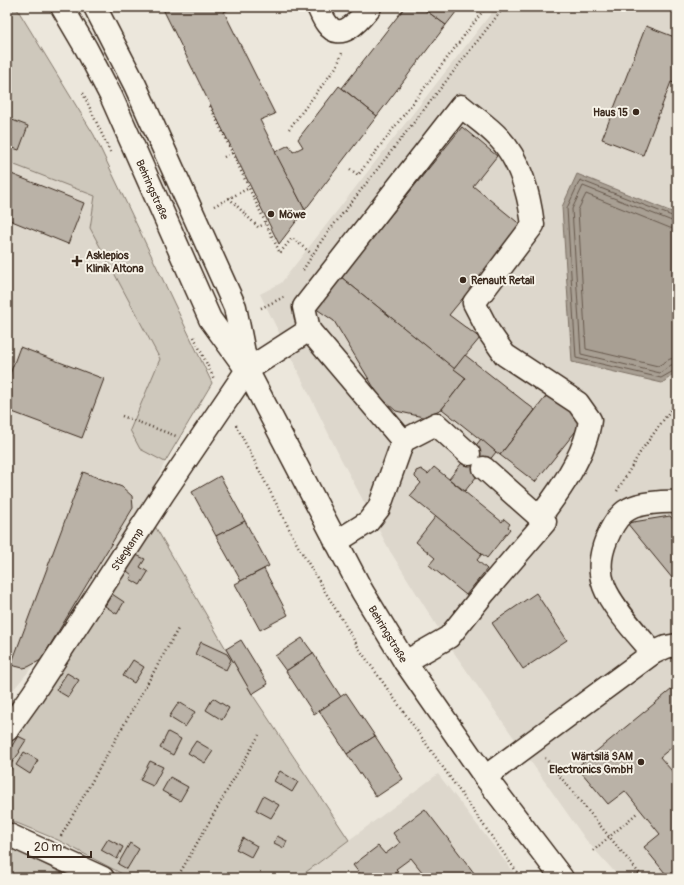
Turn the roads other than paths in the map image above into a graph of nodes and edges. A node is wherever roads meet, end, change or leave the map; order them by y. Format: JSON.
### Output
{"nodes":[{"id":1,"x":62,"y":7,"type":"edge"},
{"id":2,"x":95,"y":7,"type":"edge"},
{"id":3,"x":318,"y":7,"type":"edge"},
{"id":4,"x":370,"y":7,"type":"edge"},
{"id":5,"x":309,"y":330,"type":"junction"},
{"id":6,"x":247,"y":370,"type":"junction"},
{"id":7,"x":403,"y":441,"type":"junction"},
{"id":8,"x":677,"y":502,"type":"edge"},
{"id":9,"x":539,"y":518,"type":"junction"},
{"id":10,"x":336,"y":542,"type":"junction"},
{"id":11,"x":677,"y":645,"type":"edge"},
{"id":12,"x":653,"y":654,"type":"junction"},
{"id":13,"x":406,"y":662,"type":"junction"},
{"id":14,"x":7,"y":730,"type":"edge"},
{"id":15,"x":485,"y":777,"type":"junction"},
{"id":16,"x":7,"y":834,"type":"edge"},
{"id":17,"x":103,"y":878,"type":"edge"},
{"id":18,"x":562,"y":878,"type":"edge"}],
"edges":[{"from":1,"to":6,"type":"main road","name":"Behringstraße"},
{"from":2,"to":6,"type":"main road","name":"Behringstraße"},
{"from":3,"to":4,"type":"main road"},
{"from":5,"to":6,"type":"main road"},
{"from":5,"to":7,"type":"main road"},
{"from":5,"to":9,"type":"main road"},
{"from":6,"to":10,"type":"main road","name":"Behringstraße"},
{"from":6,"to":14,"type":"main road","name":"Stiegkamp"},
{"from":7,"to":9,"type":"main road"},
{"from":7,"to":10,"type":"main road"},
{"from":8,"to":12,"type":"main road"},
{"from":9,"to":13,"type":"main road"},
{"from":10,"to":13,"type":"main road","name":"Behringstraße"},
{"from":11,"to":12,"type":"main road"},
{"from":12,"to":15,"type":"main road"},
{"from":13,"to":15,"type":"main road","name":"Behringstraße"},
{"from":15,"to":18,"type":"main road","name":"Behringstraße"},
{"from":16,"to":17,"type":"main road"}]}
